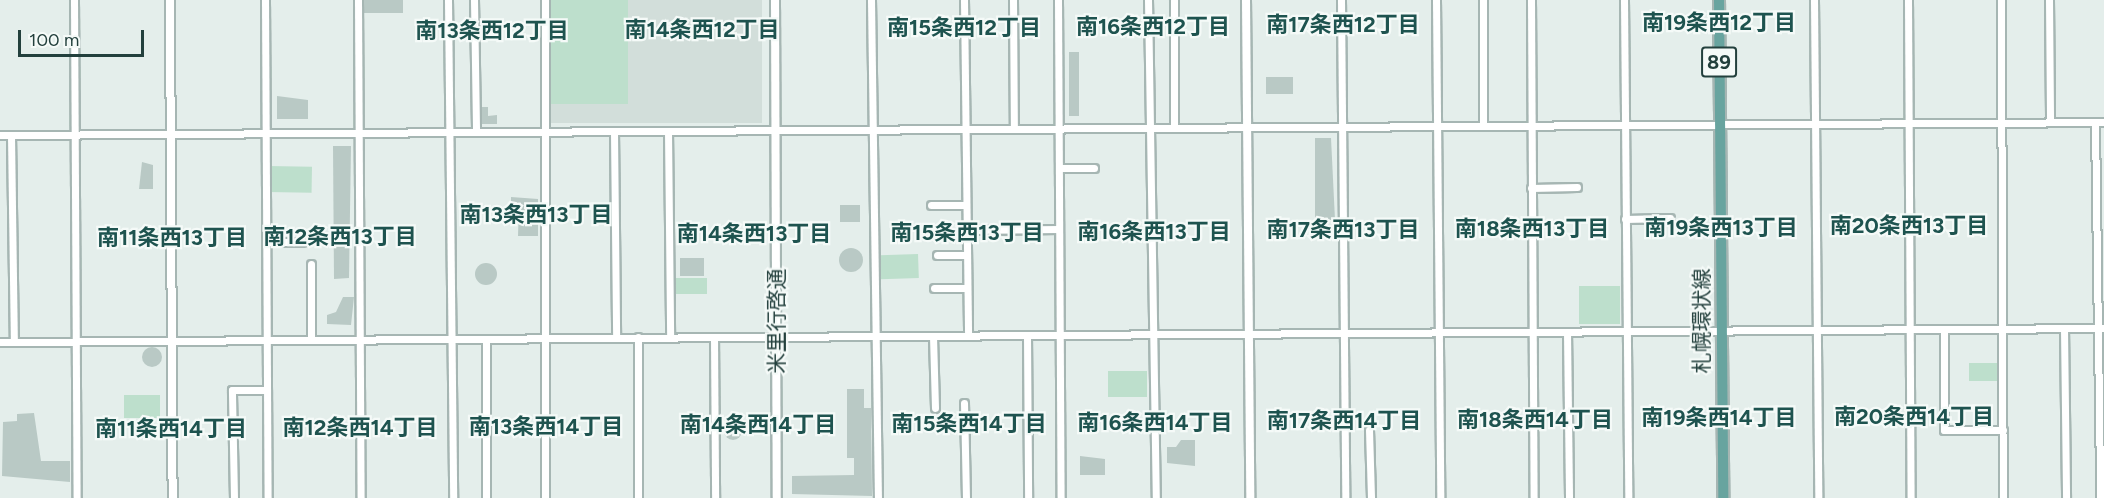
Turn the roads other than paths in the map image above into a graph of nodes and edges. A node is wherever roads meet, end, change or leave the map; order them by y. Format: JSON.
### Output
{"nodes":[{"id":1,"x":74,"y":0,"type":"edge"},
{"id":2,"x":170,"y":0,"type":"edge"},
{"id":3,"x":265,"y":0,"type":"edge"},
{"id":4,"x":358,"y":0,"type":"edge"},
{"id":5,"x":448,"y":0,"type":"edge"},
{"id":6,"x":474,"y":0,"type":"edge"},
{"id":7,"x":544,"y":0,"type":"edge"},
{"id":8,"x":775,"y":0,"type":"edge"},
{"id":9,"x":872,"y":0,"type":"edge"},
{"id":10,"x":964,"y":0,"type":"edge"},
{"id":11,"x":1013,"y":0,"type":"edge"},
{"id":12,"x":1058,"y":0,"type":"edge"},
{"id":13,"x":1148,"y":0,"type":"edge"},
{"id":14,"x":1174,"y":0,"type":"edge"},
{"id":15,"x":1246,"y":0,"type":"edge"},
{"id":16,"x":1341,"y":0,"type":"edge"},
{"id":17,"x":1436,"y":0,"type":"edge"},
{"id":18,"x":1483,"y":0,"type":"edge"},
{"id":19,"x":1531,"y":0,"type":"edge"},
{"id":20,"x":1624,"y":0,"type":"edge"},
{"id":21,"x":1719,"y":0,"type":"edge"},
{"id":22,"x":1814,"y":0,"type":"edge"},
{"id":23,"x":1908,"y":0,"type":"edge"},
{"id":24,"x":2001,"y":0,"type":"edge"},
{"id":25,"x":2049,"y":0,"type":"edge"},
{"id":26,"x":2050,"y":122,"type":"junction"},
{"id":27,"x":2095,"y":122,"type":"junction"},
{"id":28,"x":2104,"y":122,"type":"edge"},
{"id":29,"x":1909,"y":123,"type":"junction"},
{"id":30,"x":2002,"y":123,"type":"junction"},
{"id":31,"x":1720,"y":124,"type":"junction"},
{"id":32,"x":1816,"y":124,"type":"junction"},
{"id":33,"x":1532,"y":125,"type":"junction"},
{"id":34,"x":1624,"y":125,"type":"junction"},
{"id":35,"x":1437,"y":126,"type":"junction"},
{"id":36,"x":1483,"y":126,"type":"junction"},
{"id":37,"x":1342,"y":127,"type":"junction"},
{"id":38,"x":1152,"y":128,"type":"junction"},
{"id":39,"x":1174,"y":128,"type":"junction"},
{"id":40,"x":1247,"y":128,"type":"junction"},
{"id":41,"x":965,"y":129,"type":"junction"},
{"id":42,"x":1014,"y":129,"type":"junction"},
{"id":43,"x":1058,"y":129,"type":"junction"},
{"id":44,"x":776,"y":130,"type":"junction"},
{"id":45,"x":872,"y":130,"type":"junction"},
{"id":46,"x":668,"y":131,"type":"junction"},
{"id":47,"x":476,"y":132,"type":"junction"},
{"id":48,"x":545,"y":132,"type":"junction"},
{"id":49,"x":614,"y":132,"type":"junction"},
{"id":50,"x":359,"y":133,"type":"junction"},
{"id":51,"x":450,"y":133,"type":"junction"},
{"id":52,"x":171,"y":134,"type":"junction"},
{"id":53,"x":266,"y":134,"type":"junction"},
{"id":54,"x":0,"y":135,"type":"edge"},
{"id":55,"x":11,"y":135,"type":"junction"},
{"id":56,"x":75,"y":135,"type":"junction"},
{"id":57,"x":1059,"y":168,"type":"junction"},
{"id":58,"x":1094,"y":168,"type":"dead end"},
{"id":59,"x":1577,"y":187,"type":"dead end"},
{"id":60,"x":1532,"y":188,"type":"junction"},
{"id":61,"x":966,"y":205,"type":"junction"},
{"id":62,"x":931,"y":206,"type":"dead end"},
{"id":63,"x":1670,"y":218,"type":"dead end"},
{"id":64,"x":1625,"y":219,"type":"junction"},
{"id":65,"x":1059,"y":229,"type":"junction"},
{"id":66,"x":967,"y":230,"type":"junction"},
{"id":67,"x":266,"y":242,"type":"junction"},
{"id":68,"x":302,"y":242,"type":"dead end"},
{"id":69,"x":937,"y":255,"type":"dead end"},
{"id":70,"x":967,"y":255,"type":"junction"},
{"id":71,"x":310,"y":264,"type":"dead end"},
{"id":72,"x":934,"y":288,"type":"dead end"},
{"id":73,"x":967,"y":288,"type":"junction"},
{"id":74,"x":2064,"y":328,"type":"junction"},
{"id":75,"x":2101,"y":328,"type":"edge"},
{"id":76,"x":1944,"y":329,"type":"junction"},
{"id":77,"x":2002,"y":329,"type":"junction"},
{"id":78,"x":1817,"y":330,"type":"junction"},
{"id":79,"x":1910,"y":330,"type":"junction"},
{"id":80,"x":1627,"y":331,"type":"junction"},
{"id":81,"x":1721,"y":331,"type":"junction"},
{"id":82,"x":1438,"y":332,"type":"junction"},
{"id":83,"x":1532,"y":332,"type":"junction"},
{"id":84,"x":1567,"y":332,"type":"junction"},
{"id":85,"x":1344,"y":333,"type":"junction"},
{"id":86,"x":1153,"y":334,"type":"junction"},
{"id":87,"x":1250,"y":334,"type":"junction"},
{"id":88,"x":1027,"y":335,"type":"junction"},
{"id":89,"x":1060,"y":335,"type":"junction"},
{"id":90,"x":876,"y":336,"type":"junction"},
{"id":91,"x":933,"y":336,"type":"junction"},
{"id":92,"x":968,"y":336,"type":"junction"},
{"id":93,"x":670,"y":337,"type":"junction"},
{"id":94,"x":714,"y":337,"type":"junction"},
{"id":95,"x":777,"y":337,"type":"junction"},
{"id":96,"x":545,"y":338,"type":"junction"},
{"id":97,"x":616,"y":338,"type":"junction"},
{"id":98,"x":638,"y":338,"type":"junction"},
{"id":99,"x":360,"y":339,"type":"junction"},
{"id":100,"x":452,"y":339,"type":"junction"},
{"id":101,"x":486,"y":339,"type":"junction"},
{"id":102,"x":172,"y":340,"type":"junction"},
{"id":103,"x":267,"y":340,"type":"junction"},
{"id":104,"x":311,"y":340,"type":"junction"},
{"id":105,"x":77,"y":341,"type":"junction"},
{"id":106,"x":0,"y":342,"type":"edge"},
{"id":107,"x":14,"y":342,"type":"junction"},
{"id":108,"x":267,"y":390,"type":"junction"},
{"id":109,"x":964,"y":403,"type":"dead end"},
{"id":110,"x":935,"y":408,"type":"dead end"},
{"id":111,"x":1369,"y":430,"type":"dead end"},
{"id":112,"x":2003,"y":430,"type":"junction"},
{"id":113,"x":77,"y":498,"type":"edge"},
{"id":114,"x":173,"y":498,"type":"edge"},
{"id":115,"x":234,"y":498,"type":"edge"},
{"id":116,"x":268,"y":498,"type":"edge"},
{"id":117,"x":361,"y":498,"type":"edge"},
{"id":118,"x":453,"y":498,"type":"edge"},
{"id":119,"x":486,"y":498,"type":"edge"},
{"id":120,"x":545,"y":498,"type":"edge"},
{"id":121,"x":638,"y":498,"type":"edge"},
{"id":122,"x":715,"y":498,"type":"edge"},
{"id":123,"x":777,"y":498,"type":"edge"},
{"id":124,"x":878,"y":498,"type":"edge"},
{"id":125,"x":966,"y":498,"type":"edge"},
{"id":126,"x":1028,"y":498,"type":"edge"},
{"id":127,"x":1061,"y":498,"type":"edge"},
{"id":128,"x":1156,"y":498,"type":"edge"},
{"id":129,"x":1250,"y":498,"type":"edge"},
{"id":130,"x":1345,"y":498,"type":"edge"},
{"id":131,"x":1371,"y":498,"type":"edge"},
{"id":132,"x":1440,"y":498,"type":"edge"},
{"id":133,"x":1534,"y":498,"type":"edge"},
{"id":134,"x":1569,"y":498,"type":"edge"},
{"id":135,"x":1628,"y":498,"type":"edge"},
{"id":136,"x":1722,"y":498,"type":"edge"},
{"id":137,"x":1818,"y":498,"type":"edge"},
{"id":138,"x":1911,"y":498,"type":"edge"},
{"id":139,"x":2003,"y":498,"type":"edge"},
{"id":140,"x":2066,"y":498,"type":"edge"},
{"id":141,"x":2100,"y":498,"type":"edge"}],
"edges":[{"from":1,"to":56,"type":"street"},
{"from":2,"to":52,"type":"street"},
{"from":3,"to":53,"type":"street"},
{"from":4,"to":50,"type":"street"},
{"from":5,"to":51,"type":"street"},
{"from":6,"to":47,"type":"street"},
{"from":7,"to":48,"type":"street"},
{"from":8,"to":44,"type":"street","name":"米里行啓通"},
{"from":9,"to":45,"type":"street"},
{"from":10,"to":41,"type":"street"},
{"from":11,"to":42,"type":"street"},
{"from":12,"to":43,"type":"street"},
{"from":13,"to":38,"type":"street"},
{"from":14,"to":39,"type":"street"},
{"from":15,"to":40,"type":"street"},
{"from":16,"to":37,"type":"street"},
{"from":17,"to":35,"type":"street"},
{"from":18,"to":36,"type":"street"},
{"from":19,"to":33,"type":"street"},
{"from":20,"to":34,"type":"street"},
{"from":21,"to":31,"type":"main road","name":"札幌環状線","number":"89"},
{"from":22,"to":32,"type":"street"},
{"from":23,"to":29,"type":"street"},
{"from":24,"to":30,"type":"street"},
{"from":25,"to":26,"type":"street"},
{"from":26,"to":27,"type":"street"},
{"from":26,"to":30,"type":"street"},
{"from":27,"to":28,"type":"street"},
{"from":27,"to":75,"type":"street"},
{"from":29,"to":30,"type":"street"},
{"from":29,"to":32,"type":"street"},
{"from":29,"to":79,"type":"street"},
{"from":30,"to":77,"type":"street"},
{"from":31,"to":32,"type":"street"},
{"from":31,"to":34,"type":"street"},
{"from":31,"to":81,"type":"main road","name":"札幌環状線","number":"89"},
{"from":32,"to":78,"type":"street"},
{"from":33,"to":34,"type":"street"},
{"from":33,"to":36,"type":"street"},
{"from":33,"to":60,"type":"street"},
{"from":34,"to":64,"type":"street"},
{"from":35,"to":36,"type":"street"},
{"from":35,"to":37,"type":"street"},
{"from":35,"to":82,"type":"street"},
{"from":37,"to":40,"type":"street"},
{"from":37,"to":85,"type":"street"},
{"from":38,"to":39,"type":"street"},
{"from":38,"to":43,"type":"street"},
{"from":38,"to":86,"type":"street"},
{"from":39,"to":40,"type":"street"},
{"from":40,"to":87,"type":"street"},
{"from":41,"to":42,"type":"street"},
{"from":41,"to":45,"type":"street"},
{"from":41,"to":61,"type":"street"},
{"from":42,"to":43,"type":"street"},
{"from":43,"to":57,"type":"street"},
{"from":44,"to":45,"type":"street"},
{"from":44,"to":46,"type":"street"},
{"from":44,"to":95,"type":"street","name":"米里行啓通"},
{"from":45,"to":90,"type":"street"},
{"from":46,"to":49,"type":"street"},
{"from":46,"to":93,"type":"street"},
{"from":47,"to":48,"type":"street"},
{"from":47,"to":51,"type":"street"},
{"from":48,"to":49,"type":"street"},
{"from":48,"to":96,"type":"street"},
{"from":49,"to":97,"type":"street"},
{"from":50,"to":51,"type":"street"},
{"from":50,"to":53,"type":"street"},
{"from":50,"to":99,"type":"street"},
{"from":51,"to":100,"type":"street"},
{"from":52,"to":53,"type":"street"},
{"from":52,"to":56,"type":"street"},
{"from":52,"to":102,"type":"street"},
{"from":53,"to":67,"type":"street"},
{"from":54,"to":55,"type":"street"},
{"from":55,"to":56,"type":"street"},
{"from":55,"to":107,"type":"street"},
{"from":56,"to":105,"type":"street"},
{"from":57,"to":58,"type":"street"},
{"from":57,"to":65,"type":"street"},
{"from":59,"to":60,"type":"street"},
{"from":60,"to":83,"type":"street"},
{"from":61,"to":62,"type":"street"},
{"from":61,"to":66,"type":"street"},
{"from":63,"to":64,"type":"street"},
{"from":64,"to":80,"type":"street"},
{"from":65,"to":66,"type":"street"},
{"from":65,"to":89,"type":"street"},
{"from":66,"to":70,"type":"street"},
{"from":67,"to":68,"type":"street"},
{"from":67,"to":103,"type":"street"},
{"from":69,"to":70,"type":"street"},
{"from":70,"to":73,"type":"street"},
{"from":71,"to":104,"type":"street"},
{"from":72,"to":73,"type":"street"},
{"from":73,"to":92,"type":"street"},
{"from":74,"to":75,"type":"street"},
{"from":74,"to":77,"type":"street"},
{"from":74,"to":140,"type":"street"},
{"from":75,"to":141,"type":"street"},
{"from":76,"to":77,"type":"street"},
{"from":76,"to":79,"type":"street"},
{"from":76,"to":112,"type":"street"},
{"from":77,"to":112,"type":"street"},
{"from":78,"to":79,"type":"street"},
{"from":78,"to":81,"type":"street"},
{"from":78,"to":137,"type":"street"},
{"from":79,"to":138,"type":"street"},
{"from":80,"to":81,"type":"street"},
{"from":80,"to":84,"type":"street"},
{"from":80,"to":135,"type":"street"},
{"from":81,"to":136,"type":"main road","name":"札幌環状線","number":"89"},
{"from":82,"to":83,"type":"street"},
{"from":82,"to":85,"type":"street"},
{"from":82,"to":132,"type":"street"},
{"from":83,"to":84,"type":"street"},
{"from":83,"to":133,"type":"street"},
{"from":84,"to":134,"type":"street"},
{"from":85,"to":87,"type":"street"},
{"from":85,"to":130,"type":"street"},
{"from":86,"to":87,"type":"street"},
{"from":86,"to":89,"type":"street"},
{"from":86,"to":128,"type":"street"},
{"from":87,"to":129,"type":"street"},
{"from":88,"to":89,"type":"street"},
{"from":88,"to":92,"type":"street"},
{"from":88,"to":126,"type":"street"},
{"from":89,"to":127,"type":"street"},
{"from":90,"to":91,"type":"street"},
{"from":90,"to":95,"type":"street"},
{"from":90,"to":124,"type":"street"},
{"from":91,"to":92,"type":"street"},
{"from":91,"to":110,"type":"street"},
{"from":93,"to":94,"type":"street"},
{"from":93,"to":98,"type":"street"},
{"from":94,"to":95,"type":"street"},
{"from":94,"to":122,"type":"street"},
{"from":95,"to":123,"type":"street","name":"米里行啓通"},
{"from":96,"to":97,"type":"street"},
{"from":96,"to":101,"type":"street"},
{"from":96,"to":120,"type":"street"},
{"from":97,"to":98,"type":"street"},
{"from":98,"to":121,"type":"street"},
{"from":99,"to":100,"type":"street"},
{"from":99,"to":104,"type":"street"},
{"from":99,"to":117,"type":"street"},
{"from":100,"to":101,"type":"street"},
{"from":100,"to":118,"type":"street"},
{"from":101,"to":119,"type":"street"},
{"from":102,"to":103,"type":"street"},
{"from":102,"to":105,"type":"street"},
{"from":102,"to":114,"type":"street"},
{"from":103,"to":104,"type":"street"},
{"from":103,"to":108,"type":"street"},
{"from":105,"to":107,"type":"street"},
{"from":105,"to":113,"type":"street"},
{"from":106,"to":107,"type":"street"},
{"from":108,"to":115,"type":"street"},
{"from":108,"to":116,"type":"street"},
{"from":109,"to":125,"type":"street"},
{"from":111,"to":131,"type":"street"},
{"from":112,"to":139,"type":"street"}]}
